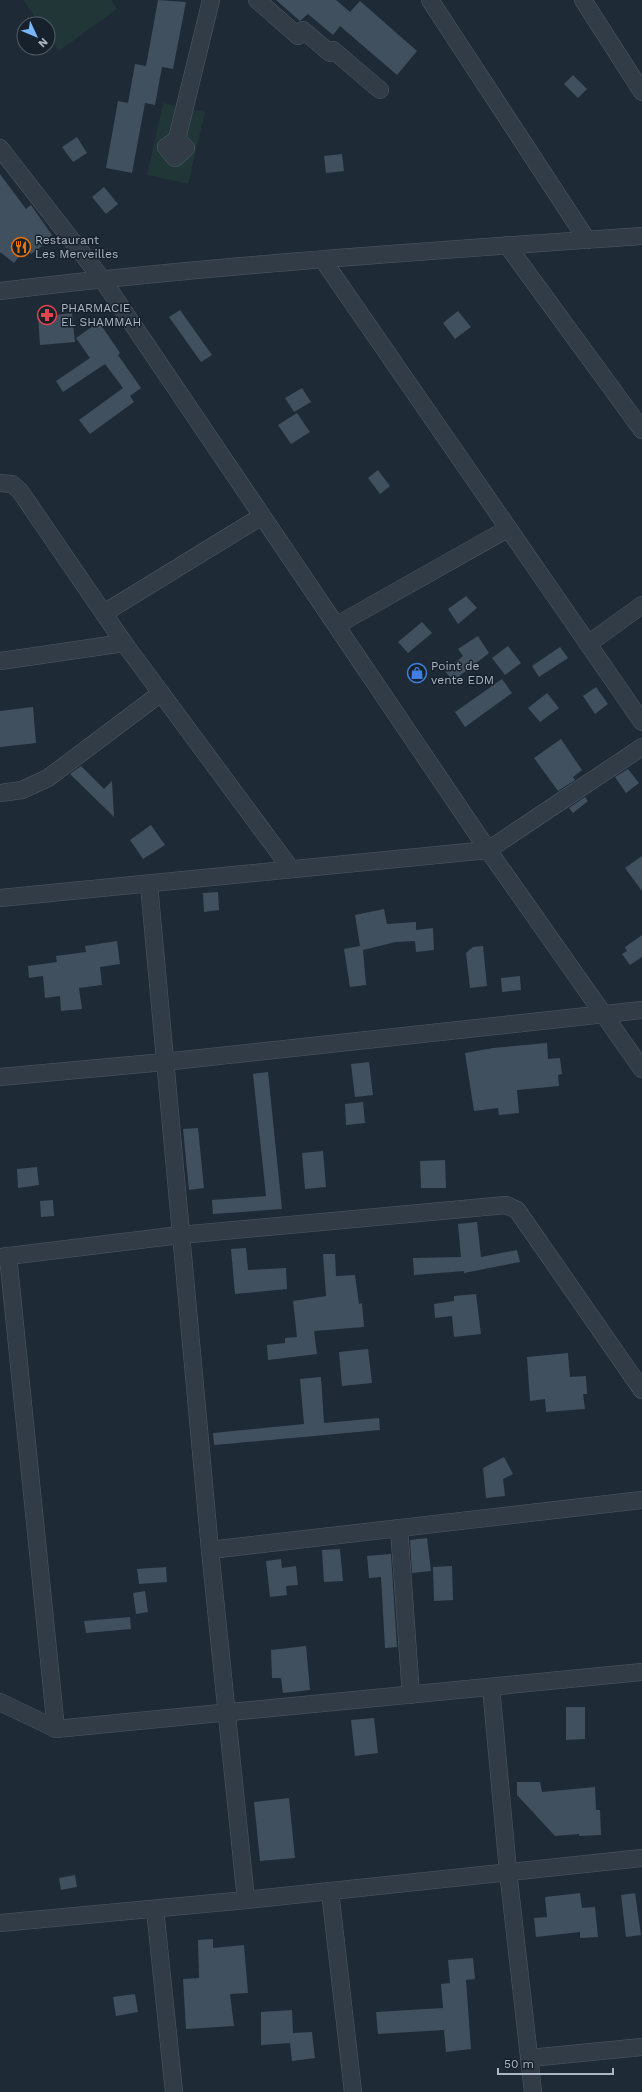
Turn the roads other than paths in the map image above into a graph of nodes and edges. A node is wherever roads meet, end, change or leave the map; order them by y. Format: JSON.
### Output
{"nodes":[{"id":1,"x":210,"y":0,"type":"edge"},
{"id":2,"x":257,"y":0,"type":"edge"},
{"id":3,"x":430,"y":0,"type":"edge"},
{"id":4,"x":583,"y":0,"type":"edge"},
{"id":5,"x":380,"y":90,"type":"dead end"},
{"id":6,"x":642,"y":92,"type":"edge"},
{"id":7,"x":166,"y":144,"type":"dead end"},
{"id":8,"x":0,"y":148,"type":"edge"},
{"id":9,"x":642,"y":236,"type":"edge"},
{"id":10,"x":587,"y":240,"type":"junction"},
{"id":11,"x":507,"y":245,"type":"junction"},
{"id":12,"x":323,"y":260,"type":"junction"},
{"id":13,"x":102,"y":279,"type":"junction"},
{"id":14,"x":0,"y":292,"type":"edge"},
{"id":15,"x":642,"y":430,"type":"edge"},
{"id":16,"x":0,"y":483,"type":"edge"},
{"id":17,"x":262,"y":516,"type":"junction"},
{"id":18,"x":507,"y":528,"type":"junction"},
{"id":19,"x":642,"y":605,"type":"edge"},
{"id":20,"x":104,"y":613,"type":"junction"},
{"id":21,"x":337,"y":625,"type":"junction"},
{"id":22,"x":124,"y":643,"type":"junction"},
{"id":23,"x":588,"y":644,"type":"junction"},
{"id":24,"x":0,"y":661,"type":"edge"},
{"id":25,"x":160,"y":693,"type":"junction"},
{"id":26,"x":642,"y":722,"type":"edge"},
{"id":27,"x":642,"y":747,"type":"edge"},
{"id":28,"x":0,"y":793,"type":"edge"},
{"id":29,"x":488,"y":850,"type":"junction"},
{"id":30,"x":291,"y":869,"type":"junction"},
{"id":31,"x":149,"y":885,"type":"junction"},
{"id":32,"x":0,"y":898,"type":"edge"},
{"id":33,"x":642,"y":1010,"type":"edge"},
{"id":34,"x":604,"y":1013,"type":"junction"},
{"id":35,"x":164,"y":1062,"type":"junction"},
{"id":36,"x":642,"y":1069,"type":"edge"},
{"id":37,"x":0,"y":1077,"type":"edge"},
{"id":38,"x":180,"y":1235,"type":"junction"},
{"id":39,"x":4,"y":1256,"type":"edge"},
{"id":40,"x":642,"y":1390,"type":"edge"},
{"id":41,"x":642,"y":1500,"type":"edge"},
{"id":42,"x":399,"y":1528,"type":"junction"},
{"id":43,"x":210,"y":1550,"type":"junction"},
{"id":44,"x":642,"y":1672,"type":"edge"},
{"id":45,"x":491,"y":1687,"type":"junction"},
{"id":46,"x":411,"y":1695,"type":"junction"},
{"id":47,"x":0,"y":1702,"type":"edge"},
{"id":48,"x":227,"y":1714,"type":"junction"},
{"id":49,"x":56,"y":1729,"type":"junction"},
{"id":50,"x":642,"y":1858,"type":"edge"},
{"id":51,"x":508,"y":1871,"type":"junction"},
{"id":52,"x":330,"y":1891,"type":"junction"},
{"id":53,"x":246,"y":1900,"type":"junction"},
{"id":54,"x":155,"y":1910,"type":"junction"},
{"id":55,"x":0,"y":1923,"type":"edge"},
{"id":56,"x":642,"y":2047,"type":"edge"},
{"id":57,"x":530,"y":2058,"type":"junction"},
{"id":58,"x":174,"y":2092,"type":"edge"},
{"id":59,"x":353,"y":2092,"type":"edge"},
{"id":60,"x":534,"y":2092,"type":"edge"}],
"edges":[{"from":1,"to":7,"type":"street"},
{"from":2,"to":5,"type":"street"},
{"from":3,"to":10,"type":"street"},
{"from":4,"to":6,"type":"street"},
{"from":8,"to":13,"type":"street"},
{"from":9,"to":10,"type":"street"},
{"from":10,"to":11,"type":"street"},
{"from":11,"to":12,"type":"street"},
{"from":11,"to":15,"type":"street"},
{"from":12,"to":13,"type":"street"},
{"from":12,"to":18,"type":"street"},
{"from":13,"to":14,"type":"street"},
{"from":13,"to":17,"type":"street"},
{"from":16,"to":20,"type":"street"},
{"from":17,"to":20,"type":"street"},
{"from":17,"to":21,"type":"street"},
{"from":18,"to":21,"type":"street"},
{"from":18,"to":23,"type":"street"},
{"from":19,"to":23,"type":"street"},
{"from":20,"to":22,"type":"street"},
{"from":21,"to":29,"type":"street"},
{"from":22,"to":24,"type":"street"},
{"from":22,"to":25,"type":"street"},
{"from":23,"to":26,"type":"street"},
{"from":25,"to":28,"type":"street"},
{"from":25,"to":30,"type":"street"},
{"from":27,"to":29,"type":"street"},
{"from":29,"to":30,"type":"street"},
{"from":29,"to":34,"type":"street"},
{"from":30,"to":31,"type":"street"},
{"from":31,"to":32,"type":"street"},
{"from":31,"to":35,"type":"street"},
{"from":33,"to":34,"type":"street"},
{"from":34,"to":35,"type":"street"},
{"from":34,"to":36,"type":"street"},
{"from":35,"to":37,"type":"street"},
{"from":35,"to":38,"type":"street"},
{"from":38,"to":39,"type":"street"},
{"from":38,"to":40,"type":"street"},
{"from":38,"to":43,"type":"street"},
{"from":39,"to":49,"type":"street"},
{"from":41,"to":42,"type":"street"},
{"from":42,"to":43,"type":"street"},
{"from":42,"to":46,"type":"street"},
{"from":43,"to":48,"type":"street"},
{"from":44,"to":45,"type":"street"},
{"from":45,"to":46,"type":"street"},
{"from":45,"to":51,"type":"street"},
{"from":46,"to":48,"type":"street"},
{"from":47,"to":49,"type":"street"},
{"from":48,"to":49,"type":"street"},
{"from":48,"to":53,"type":"street"},
{"from":50,"to":51,"type":"street"},
{"from":51,"to":52,"type":"street"},
{"from":51,"to":57,"type":"street"},
{"from":52,"to":53,"type":"street"},
{"from":52,"to":59,"type":"street"},
{"from":53,"to":54,"type":"street"},
{"from":54,"to":55,"type":"street"},
{"from":54,"to":58,"type":"street"},
{"from":56,"to":57,"type":"street"},
{"from":57,"to":60,"type":"street"}]}
